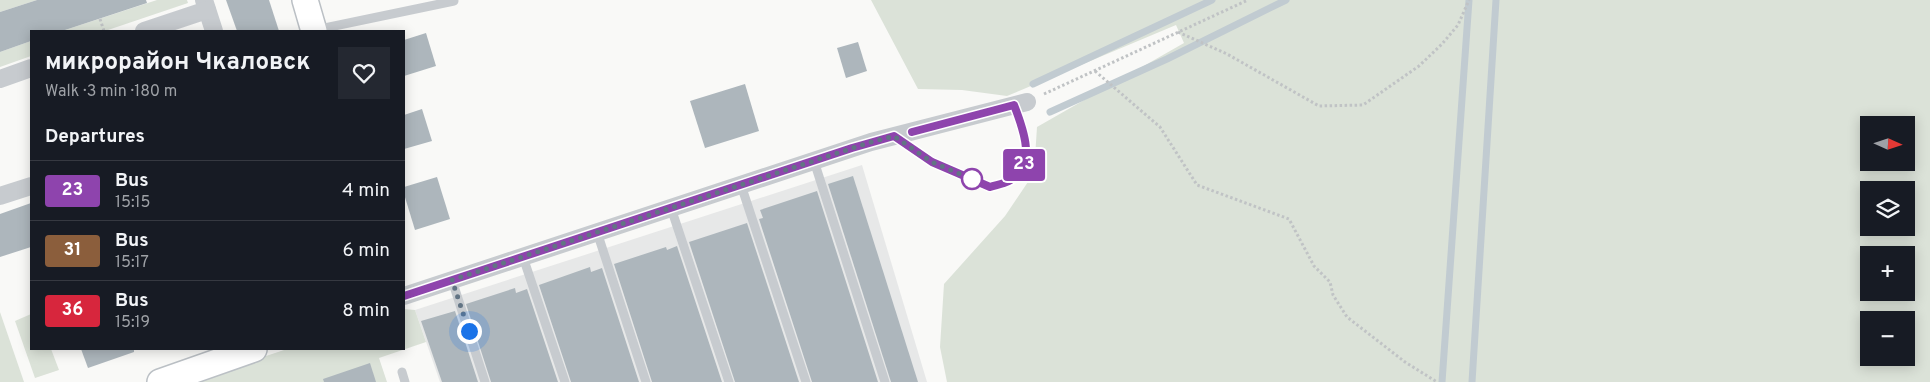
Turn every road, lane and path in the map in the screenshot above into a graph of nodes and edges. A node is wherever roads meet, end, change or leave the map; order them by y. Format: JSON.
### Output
{"nodes":[{"id":1,"x":305,"y":0,"type":"edge"},
{"id":2,"x":1248,"y":0,"type":"edge"},
{"id":3,"x":1469,"y":0,"type":"edge"},
{"id":4,"x":454,"y":1,"type":"edge"},
{"id":5,"x":205,"y":5,"type":"edge"},
{"id":6,"x":100,"y":19,"type":"dead end"},
{"id":7,"x":104,"y":30,"type":"edge"},
{"id":8,"x":146,"y":30,"type":"edge"},
{"id":9,"x":214,"y":30,"type":"edge"},
{"id":10,"x":314,"y":30,"type":"edge"},
{"id":11,"x":319,"y":30,"type":"edge"},
{"id":12,"x":1178,"y":32,"type":"junction"},
{"id":13,"x":30,"y":68,"type":"edge"},
{"id":14,"x":1095,"y":71,"type":"junction"},
{"id":15,"x":0,"y":79,"type":"edge"},
{"id":16,"x":1021,"y":104,"type":"junction"},
{"id":17,"x":894,"y":136,"type":"junction"},
{"id":18,"x":814,"y":161,"type":"junction"},
{"id":19,"x":741,"y":185,"type":"junction"},
{"id":20,"x":30,"y":186,"type":"edge"},
{"id":21,"x":0,"y":196,"type":"edge"},
{"id":22,"x":671,"y":208,"type":"junction"},
{"id":23,"x":597,"y":232,"type":"junction"},
{"id":24,"x":523,"y":257,"type":"junction"},
{"id":25,"x":452,"y":280,"type":"junction"},
{"id":26,"x":405,"y":296,"type":"edge"},
{"id":27,"x":251,"y":350,"type":"edge"},
{"id":28,"x":402,"y":372,"type":"dead end"},
{"id":29,"x":160,"y":382,"type":"edge"},
{"id":30,"x":405,"y":382,"type":"edge"},
{"id":31,"x":485,"y":382,"type":"edge"},
{"id":32,"x":565,"y":382,"type":"edge"},
{"id":33,"x":646,"y":382,"type":"edge"},
{"id":34,"x":729,"y":382,"type":"edge"},
{"id":35,"x":806,"y":382,"type":"edge"},
{"id":36,"x":885,"y":382,"type":"edge"},
{"id":37,"x":1437,"y":382,"type":"edge"}],
"edges":[{"from":1,"to":10,"type":"street"},
{"from":2,"to":12,"type":"path"},
{"from":3,"to":12,"type":"path"},
{"from":4,"to":11,"type":"lane"},
{"from":5,"to":8,"type":"street"},
{"from":5,"to":9,"type":"street"},
{"from":6,"to":7,"type":"path"},
{"from":12,"to":14,"type":"path"},
{"from":13,"to":15,"type":"street"},
{"from":14,"to":16,"type":"path"},
{"from":14,"to":37,"type":"path"},
{"from":16,"to":17,"type":"street"},
{"from":16,"to":17,"type":"lane"},
{"from":17,"to":18,"type":"street"},
{"from":18,"to":19,"type":"street"},
{"from":18,"to":36,"type":"lane"},
{"from":19,"to":22,"type":"street"},
{"from":19,"to":35,"type":"lane"},
{"from":20,"to":21,"type":"street"},
{"from":22,"to":23,"type":"street"},
{"from":22,"to":34,"type":"lane"},
{"from":23,"to":24,"type":"street"},
{"from":23,"to":33,"type":"lane"},
{"from":24,"to":25,"type":"street"},
{"from":24,"to":32,"type":"lane"},
{"from":25,"to":26,"type":"street"},
{"from":25,"to":31,"type":"lane"},
{"from":27,"to":29,"type":"street"},
{"from":28,"to":30,"type":"lane"}]}
